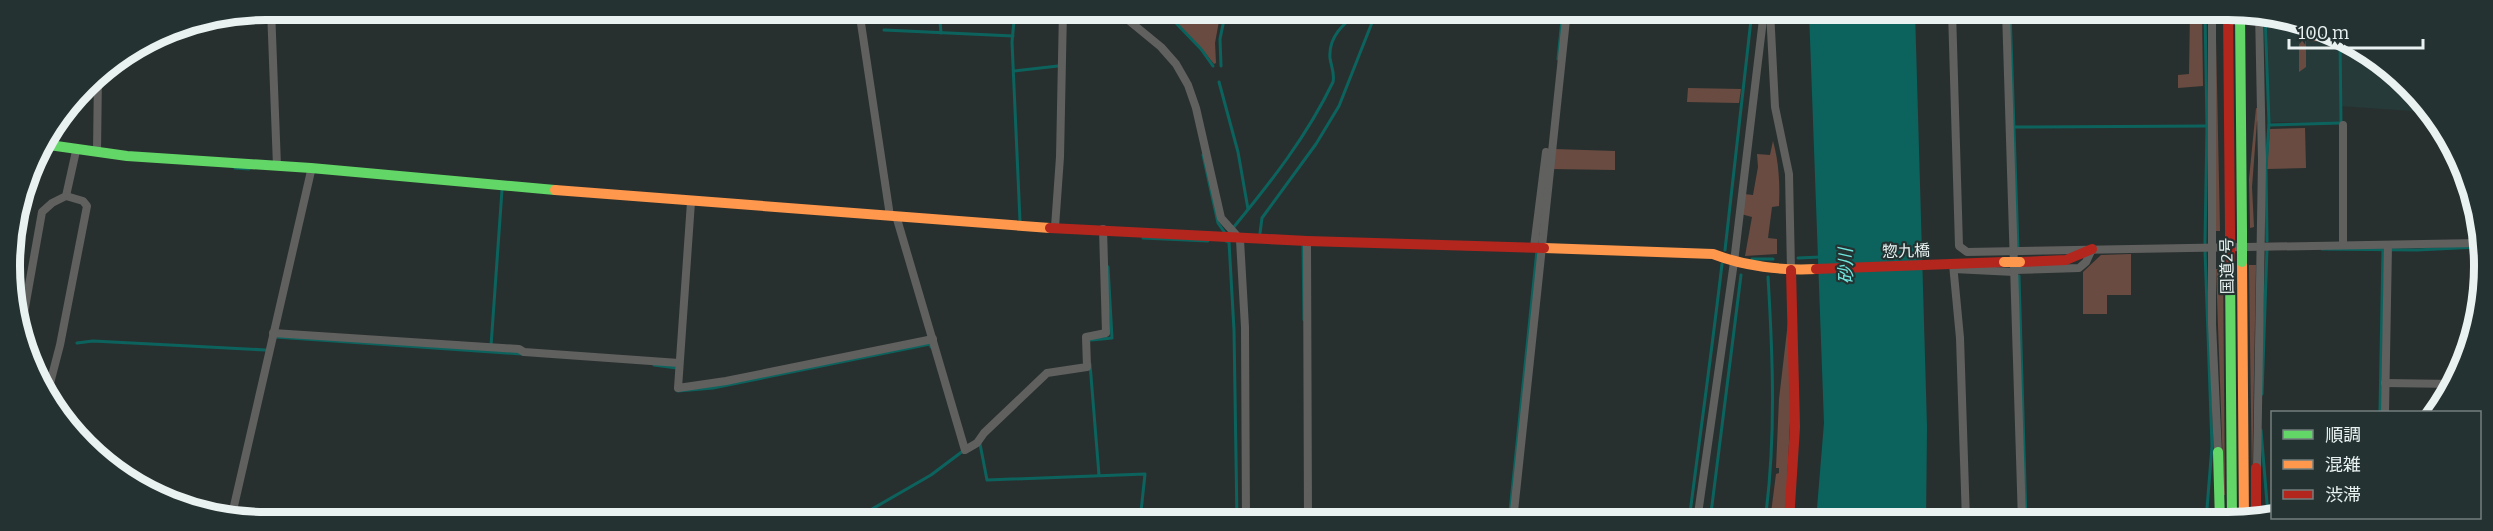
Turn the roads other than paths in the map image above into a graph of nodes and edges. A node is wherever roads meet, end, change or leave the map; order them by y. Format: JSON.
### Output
{"nodes":[{"id":1,"x":271,"y":20,"type":"edge"},
{"id":2,"x":861,"y":20,"type":"edge"},
{"id":3,"x":1063,"y":20,"type":"edge"},
{"id":4,"x":1128,"y":20,"type":"edge"},
{"id":5,"x":1566,"y":20,"type":"edge"},
{"id":6,"x":1763,"y":20,"type":"edge"},
{"id":7,"x":1770,"y":20,"type":"edge"},
{"id":8,"x":1952,"y":20,"type":"edge"},
{"id":9,"x":2006,"y":20,"type":"edge"},
{"id":10,"x":2211,"y":20,"type":"edge"},
{"id":11,"x":2228,"y":20,"type":"edge"},
{"id":12,"x":2240,"y":20,"type":"edge"},
{"id":13,"x":2259,"y":22,"type":"edge"},
{"id":14,"x":98,"y":86,"type":"edge"},
{"id":15,"x":2343,"y":125,"type":"dead end"},
{"id":16,"x":50,"y":146,"type":"edge"},
{"id":17,"x":76,"y":151,"type":"junction"},
{"id":18,"x":98,"y":151,"type":"junction"},
{"id":19,"x":1546,"y":152,"type":"dead end"},
{"id":20,"x":277,"y":166,"type":"junction"},
{"id":21,"x":311,"y":171,"type":"junction"},
{"id":22,"x":66,"y":196,"type":"junction"},
{"id":23,"x":691,"y":202,"type":"junction"},
{"id":24,"x":895,"y":219,"type":"junction"},
{"id":25,"x":1055,"y":227,"type":"junction"},
{"id":26,"x":1103,"y":229,"type":"junction"},
{"id":27,"x":1240,"y":241,"type":"junction"},
{"id":28,"x":1307,"y":243,"type":"junction"},
{"id":29,"x":2472,"y":243,"type":"edge"},
{"id":30,"x":2343,"y":245,"type":"junction"},
{"id":31,"x":2211,"y":246,"type":"junction"},
{"id":32,"x":2260,"y":246,"type":"junction"},
{"id":33,"x":1538,"y":248,"type":"junction"},
{"id":34,"x":2388,"y":248,"type":"junction"},
{"id":35,"x":2092,"y":249,"type":"junction"},
{"id":36,"x":2016,"y":251,"type":"junction"},
{"id":37,"x":1734,"y":262,"type":"junction"},
{"id":38,"x":1953,"y":267,"type":"junction"},
{"id":39,"x":2016,"y":268,"type":"junction"},
{"id":40,"x":1796,"y":270,"type":"junction"},
{"id":41,"x":24,"y":313,"type":"edge"},
{"id":42,"x":273,"y":333,"type":"junction"},
{"id":43,"x":933,"y":339,"type":"junction"},
{"id":44,"x":679,"y":363,"type":"junction"},
{"id":45,"x":47,"y":378,"type":"edge"},
{"id":46,"x":51,"y":379,"type":"junction"},
{"id":47,"x":2385,"y":383,"type":"junction"},
{"id":48,"x":50,"y":384,"type":"edge"},
{"id":49,"x":2443,"y":384,"type":"edge"},
{"id":50,"x":2385,"y":411,"type":"edge"},
{"id":51,"x":2218,"y":452,"type":"junction"},
{"id":52,"x":2256,"y":468,"type":"junction"},
{"id":53,"x":233,"y":509,"type":"edge"},
{"id":54,"x":2262,"y":509,"type":"edge"},
{"id":55,"x":2256,"y":510,"type":"edge"},
{"id":56,"x":2244,"y":511,"type":"edge"},
{"id":57,"x":1246,"y":512,"type":"edge"},
{"id":58,"x":1308,"y":512,"type":"edge"},
{"id":59,"x":1514,"y":512,"type":"edge"},
{"id":60,"x":1698,"y":512,"type":"edge"},
{"id":61,"x":1790,"y":512,"type":"edge"},
{"id":62,"x":1966,"y":512,"type":"edge"},
{"id":63,"x":2022,"y":512,"type":"edge"},
{"id":64,"x":2214,"y":512,"type":"edge"},
{"id":65,"x":2220,"y":512,"type":"edge"},
{"id":66,"x":2232,"y":512,"type":"edge"}],
"edges":[{"from":1,"to":20,"type":"street"},
{"from":2,"to":24,"type":"street"},
{"from":3,"to":25,"type":"street"},
{"from":4,"to":27,"type":"street"},
{"from":5,"to":33,"type":"street"},
{"from":6,"to":37,"type":"street"},
{"from":7,"to":40,"type":"street"},
{"from":8,"to":36,"type":"street"},
{"from":9,"to":36,"type":"street"},
{"from":10,"to":31,"type":"street"},
{"from":11,"to":66,"type":"main road","name":"国道2号","bridge":true},
{"from":12,"to":56,"type":"main road","name":"国道2号","bridge":true},
{"from":13,"to":32,"type":"street"},
{"from":14,"to":18,"type":"street"},
{"from":15,"to":30,"type":"street"},
{"from":16,"to":17,"type":"main road","name":"惣九橋"},
{"from":17,"to":18,"type":"main road","name":"惣九橋"},
{"from":17,"to":22,"type":"street"},
{"from":18,"to":20,"type":"main road","name":"惣九橋"},
{"from":19,"to":33,"type":"street"},
{"from":20,"to":21,"type":"main road","name":"惣九橋"},
{"from":21,"to":23,"type":"main road","name":"惣九橋"},
{"from":21,"to":42,"type":"street"},
{"from":22,"to":41,"type":"street"},
{"from":22,"to":46,"type":"street"},
{"from":23,"to":24,"type":"main road","name":"惣九橋"},
{"from":23,"to":44,"type":"street"},
{"from":24,"to":25,"type":"main road","name":"惣九橋"},
{"from":24,"to":43,"type":"street"},
{"from":25,"to":26,"type":"main road","name":"惣九橋"},
{"from":26,"to":27,"type":"main road","name":"惣九橋"},
{"from":26,"to":43,"type":"street"},
{"from":27,"to":28,"type":"main road","name":"惣九橋"},
{"from":27,"to":57,"type":"street"},
{"from":28,"to":33,"type":"main road","name":"惣九橋"},
{"from":28,"to":58,"type":"street"},
{"from":29,"to":34,"type":"street"},
{"from":30,"to":32,"type":"street"},
{"from":30,"to":34,"type":"street"},
{"from":31,"to":32,"type":"street"},
{"from":31,"to":35,"type":"street"},
{"from":31,"to":51,"type":"street"},
{"from":32,"to":52,"type":"street"},
{"from":33,"to":37,"type":"main road","name":"惣九橋"},
{"from":33,"to":59,"type":"street"},
{"from":34,"to":47,"type":"street"},
{"from":35,"to":36,"type":"street"},
{"from":35,"to":39,"type":"main road","name":"惣九橋"},
{"from":36,"to":39,"type":"street"},
{"from":37,"to":40,"type":"main road","name":"惣九橋"},
{"from":37,"to":60,"type":"street"},
{"from":38,"to":39,"type":"street"},
{"from":38,"to":39,"type":"main road","name":"惣九橋","bridge":true},
{"from":38,"to":40,"type":"main road","name":"惣九橋"},
{"from":38,"to":62,"type":"street"},
{"from":39,"to":63,"type":"street"},
{"from":40,"to":61,"type":"main road"},
{"from":42,"to":44,"type":"street"},
{"from":42,"to":53,"type":"street"},
{"from":43,"to":44,"type":"street"},
{"from":45,"to":46,"type":"street"},
{"from":46,"to":48,"type":"street"},
{"from":47,"to":49,"type":"street"},
{"from":47,"to":50,"type":"street"},
{"from":51,"to":64,"type":"street"},
{"from":51,"to":65,"type":"main road"},
{"from":52,"to":54,"type":"street"},
{"from":52,"to":55,"type":"main road"}]}
